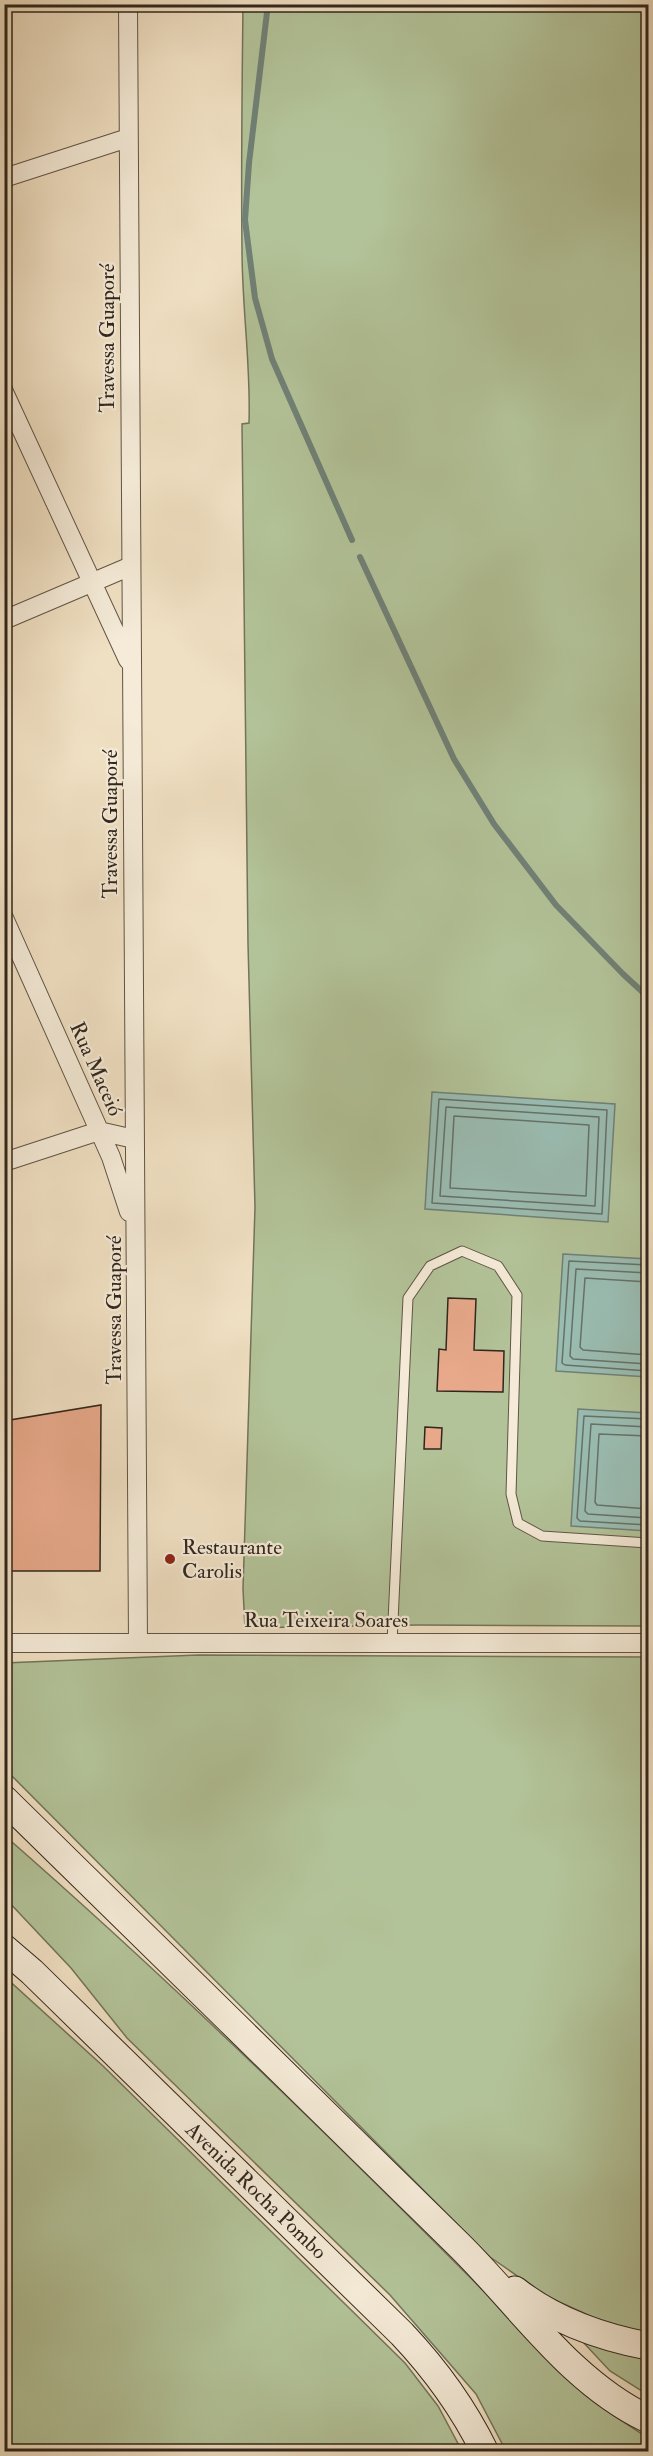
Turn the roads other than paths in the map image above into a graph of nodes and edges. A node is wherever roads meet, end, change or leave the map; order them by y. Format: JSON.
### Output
{"nodes":[{"id":1,"x":128,"y":4,"type":"edge"},
{"id":2,"x":128,"y":138,"type":"junction"},
{"id":3,"x":4,"y":178,"type":"edge"},
{"id":4,"x":4,"y":392,"type":"edge"},
{"id":5,"x":131,"y":566,"type":"junction"},
{"id":6,"x":92,"y":582,"type":"junction"},
{"id":7,"x":4,"y":620,"type":"edge"},
{"id":8,"x":131,"y":668,"type":"junction"},
{"id":9,"x":4,"y":918,"type":"edge"},
{"id":10,"x":99,"y":1131,"type":"junction"},
{"id":11,"x":134,"y":1145,"type":"junction"},
{"id":12,"x":111,"y":1157,"type":"junction"},
{"id":13,"x":4,"y":1162,"type":"edge"},
{"id":14,"x":136,"y":1240,"type":"junction"},
{"id":15,"x":648,"y":1543,"type":"edge"},
{"id":16,"x":4,"y":1643,"type":"edge"},
{"id":17,"x":138,"y":1643,"type":"junction"},
{"id":18,"x":392,"y":1643,"type":"junction"},
{"id":19,"x":648,"y":1643,"type":"edge"},
{"id":20,"x":4,"y":1799,"type":"edge"},
{"id":21,"x":4,"y":1948,"type":"edge"},
{"id":22,"x":462,"y":2248,"type":"junction"},
{"id":23,"x":648,"y":2346,"type":"edge"},
{"id":24,"x":648,"y":2419,"type":"edge"},
{"id":25,"x":485,"y":2451,"type":"edge"}],
"edges":[{"from":1,"to":2,"type":"street","name":"Travessa Guaporé"},
{"from":2,"to":3,"type":"street"},
{"from":2,"to":5,"type":"street","name":"Travessa Guaporé"},
{"from":4,"to":6,"type":"street"},
{"from":5,"to":6,"type":"street"},
{"from":5,"to":8,"type":"street","name":"Travessa Guaporé"},
{"from":6,"to":7,"type":"street"},
{"from":6,"to":8,"type":"street"},
{"from":8,"to":11,"type":"street","name":"Travessa Guaporé"},
{"from":9,"to":10,"type":"street","name":"Rua Maceió"},
{"from":10,"to":11,"type":"street"},
{"from":10,"to":12,"type":"street","name":"Rua Maceió"},
{"from":10,"to":13,"type":"street"},
{"from":11,"to":12,"type":"street"},
{"from":11,"to":14,"type":"street","name":"Travessa Guaporé"},
{"from":12,"to":14,"type":"street","name":"Rua Maceió"},
{"from":14,"to":17,"type":"street","name":"Travessa Guaporé"},
{"from":15,"to":18,"type":"lane"},
{"from":16,"to":17,"type":"street","name":"Rua Teixeira Soares"},
{"from":17,"to":18,"type":"street","name":"Rua Teixeira Soares"},
{"from":18,"to":19,"type":"street","name":"Rua Teixeira Soares"},
{"from":20,"to":22,"type":"main road"},
{"from":21,"to":25,"type":"main road","name":"Avenida Rocha Pombo"},
{"from":22,"to":23,"type":"main road"},
{"from":22,"to":24,"type":"main road"}]}
